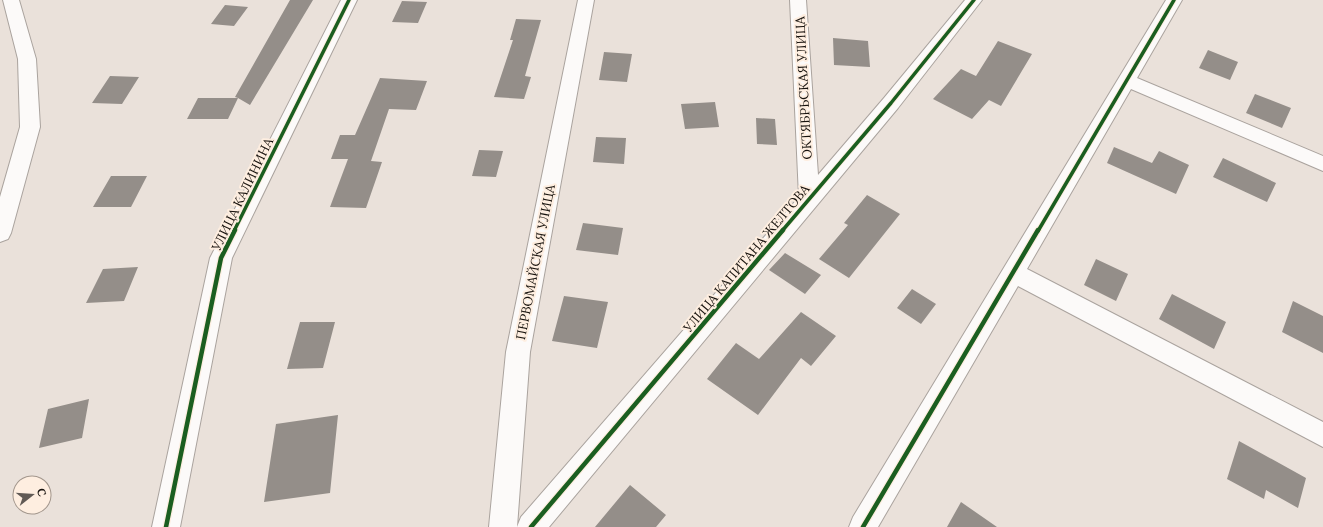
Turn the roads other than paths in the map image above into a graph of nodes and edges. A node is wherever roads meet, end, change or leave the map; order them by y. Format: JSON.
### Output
{"nodes":[{"id":1,"x":11,"y":0,"type":"edge"},
{"id":2,"x":349,"y":0,"type":"edge"},
{"id":3,"x":586,"y":0,"type":"edge"},
{"id":4,"x":798,"y":0,"type":"edge"},
{"id":5,"x":974,"y":0,"type":"edge"},
{"id":6,"x":1174,"y":0,"type":"edge"},
{"id":7,"x":1126,"y":80,"type":"junction"},
{"id":8,"x":1323,"y":164,"type":"edge"},
{"id":9,"x":809,"y":199,"type":"junction"},
{"id":10,"x":0,"y":233,"type":"edge"},
{"id":11,"x":1014,"y":273,"type":"junction"},
{"id":12,"x":1323,"y":435,"type":"edge"},
{"id":13,"x":166,"y":527,"type":"edge"},
{"id":14,"x":503,"y":527,"type":"edge"},
{"id":15,"x":531,"y":527,"type":"edge"},
{"id":16,"x":863,"y":527,"type":"edge"}],
"edges":[{"from":1,"to":10,"type":"street"},
{"from":2,"to":13,"type":"street","name":"УЛИЦА КАЛИНИНА"},
{"from":3,"to":14,"type":"street","name":"ПЕРВОМАЙСКАЯ УЛИЦА"},
{"from":4,"to":9,"type":"street","name":"ОКТЯБРЬСКАЯ УЛИЦА"},
{"from":5,"to":9,"type":"street","name":"УЛИЦА КАПИТАНА ЖЕЛТОВА"},
{"from":6,"to":7,"type":"street"},
{"from":7,"to":8,"type":"street"},
{"from":7,"to":11,"type":"street"},
{"from":9,"to":15,"type":"street","name":"УЛИЦА КАПИТАНА ЖЕЛТОВА"},
{"from":11,"to":12,"type":"street"},
{"from":11,"to":16,"type":"street"}]}
